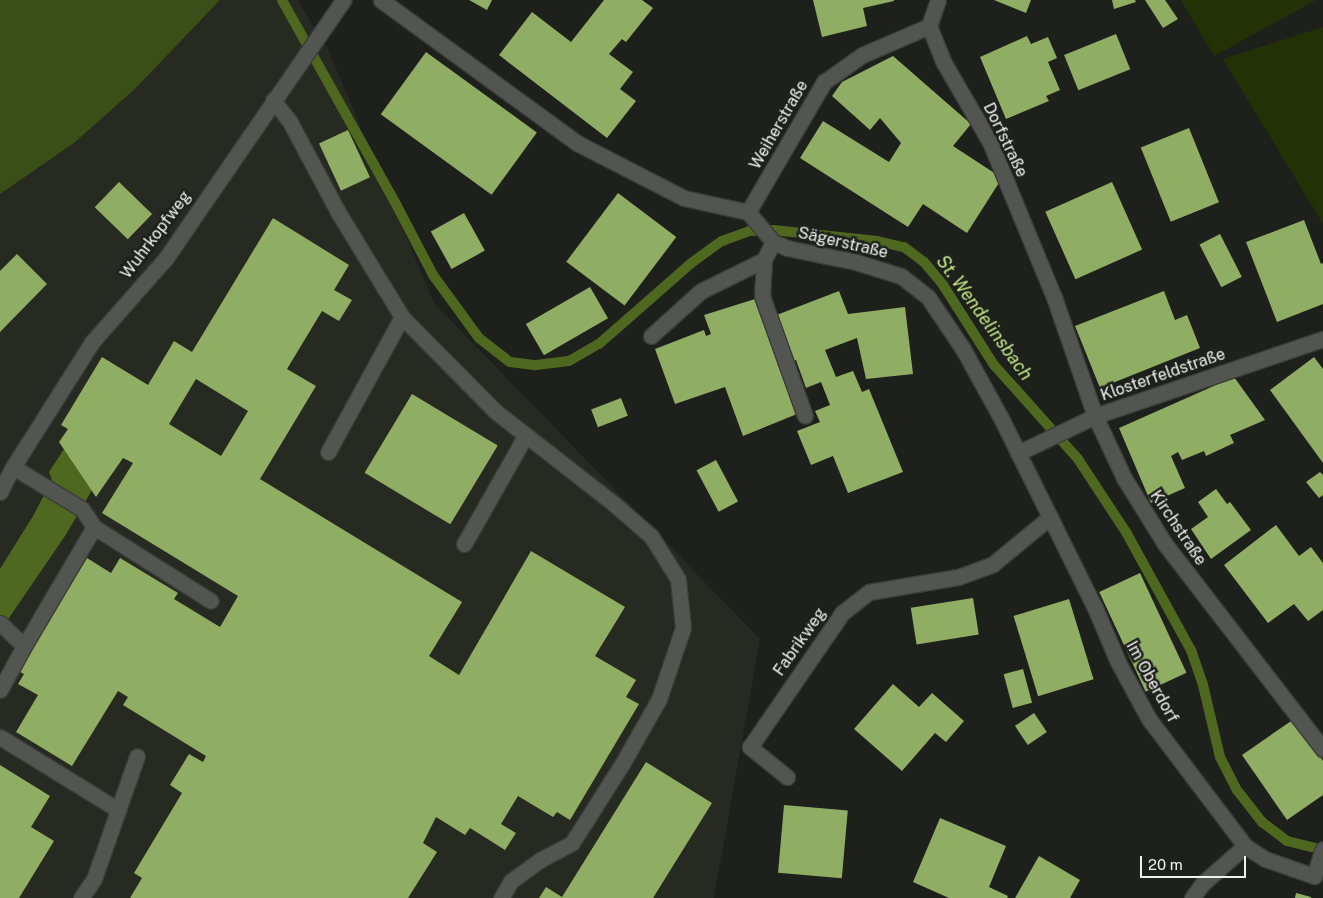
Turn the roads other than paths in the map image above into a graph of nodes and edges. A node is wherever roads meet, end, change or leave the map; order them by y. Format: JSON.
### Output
{"nodes":[{"id":1,"x":343,"y":0,"type":"edge"},
{"id":2,"x":380,"y":0,"type":"edge"},
{"id":3,"x":938,"y":0,"type":"edge"},
{"id":4,"x":929,"y":26,"type":"junction"},
{"id":5,"x":273,"y":100,"type":"junction"},
{"id":6,"x":752,"y":216,"type":"junction"},
{"id":7,"x":774,"y":242,"type":"junction"},
{"id":8,"x":764,"y":260,"type":"junction"},
{"id":9,"x":1054,"y":297,"type":"joint"},
{"id":10,"x":402,"y":317,"type":"junction"},
{"id":11,"x":651,"y":336,"type":"dead end"},
{"id":12,"x":1323,"y":339,"type":"edge"},
{"id":13,"x":805,"y":416,"type":"dead end"},
{"id":14,"x":1088,"y":419,"type":"junction"},
{"id":15,"x":526,"y":435,"type":"junction"},
{"id":16,"x":1025,"y":449,"type":"junction"},
{"id":17,"x":328,"y":452,"type":"dead end"},
{"id":18,"x":13,"y":466,"type":"junction"},
{"id":19,"x":0,"y":492,"type":"edge"},
{"id":20,"x":1050,"y":517,"type":"junction"},
{"id":21,"x":94,"y":527,"type":"junction"},
{"id":22,"x":464,"y":544,"type":"dead end"},
{"id":23,"x":211,"y":601,"type":"dead end"},
{"id":24,"x":4,"y":627,"type":"edge"},
{"id":25,"x":24,"y":646,"type":"junction"},
{"id":26,"x":0,"y":690,"type":"edge"},
{"id":27,"x":0,"y":737,"type":"edge"},
{"id":28,"x":1323,"y":749,"type":"edge"},
{"id":29,"x":137,"y":756,"type":"dead end"},
{"id":30,"x":787,"y":777,"type":"dead end"},
{"id":31,"x":118,"y":810,"type":"junction"},
{"id":32,"x":1245,"y":846,"type":"junction"},
{"id":33,"x":1321,"y":855,"type":"edge"},
{"id":34,"x":1318,"y":877,"type":"edge"},
{"id":35,"x":81,"y":898,"type":"edge"},
{"id":36,"x":501,"y":898,"type":"edge"},
{"id":37,"x":1192,"y":898,"type":"edge"}],
"edges":[{"from":1,"to":5,"type":"street","name":"Wuhrkopfweg"},
{"from":2,"to":6,"type":"street"},
{"from":3,"to":4,"type":"street"},
{"from":4,"to":6,"type":"street","name":"Weiherstraße"},
{"from":4,"to":9,"type":"street","name":"Dorfstraße"},
{"from":5,"to":10,"type":"street"},
{"from":5,"to":18,"type":"street","name":"Wuhrkopfweg"},
{"from":6,"to":7,"type":"street","name":"Sägerstraße"},
{"from":7,"to":8,"type":"street","name":"Sägerstraße"},
{"from":7,"to":16,"type":"street","name":"Sägerstraße"},
{"from":8,"to":11,"type":"street"},
{"from":8,"to":13,"type":"street","name":"Sägerstraße"},
{"from":9,"to":14,"type":"street","name":"Kirchstraße"},
{"from":10,"to":15,"type":"street"},
{"from":10,"to":17,"type":"street"},
{"from":12,"to":14,"type":"street","name":"Klosterfeldstraße"},
{"from":14,"to":16,"type":"street","name":"Klosterfeldstraße"},
{"from":14,"to":28,"type":"street","name":"Kirchstraße"},
{"from":15,"to":22,"type":"street"},
{"from":15,"to":36,"type":"street"},
{"from":16,"to":20,"type":"street","name":"Im Oberdorf"},
{"from":18,"to":19,"type":"street","name":"Wuhrkopfweg"},
{"from":18,"to":21,"type":"street"},
{"from":20,"to":30,"type":"street","name":"Fabrikweg"},
{"from":20,"to":32,"type":"street","name":"Im Oberdorf"},
{"from":21,"to":23,"type":"street"},
{"from":21,"to":25,"type":"street"},
{"from":24,"to":25,"type":"street"},
{"from":25,"to":26,"type":"street"},
{"from":27,"to":31,"type":"street"},
{"from":29,"to":31,"type":"street"},
{"from":31,"to":35,"type":"street"},
{"from":32,"to":34,"type":"street","name":"Im Oberdorf"},
{"from":32,"to":37,"type":"street"},
{"from":33,"to":34,"type":"street","name":"Im Oberdorf"}]}
